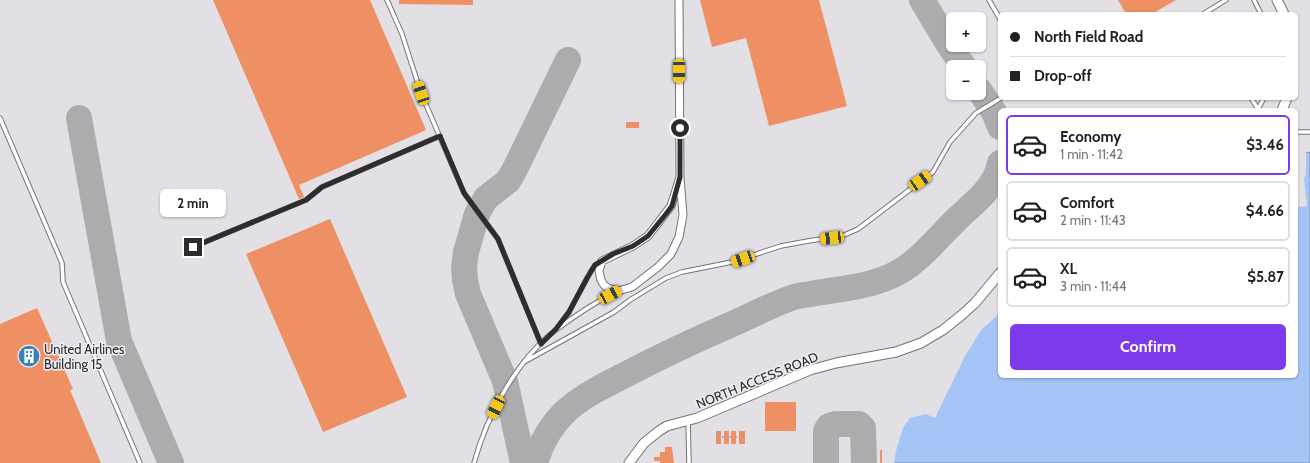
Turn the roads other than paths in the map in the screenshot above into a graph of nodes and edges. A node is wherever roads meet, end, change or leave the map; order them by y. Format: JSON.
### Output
{"nodes":[{"id":1,"x":387,"y":0,"type":"edge"},
{"id":2,"x":678,"y":0,"type":"edge"},
{"id":3,"x":989,"y":0,"type":"edge"},
{"id":4,"x":1226,"y":0,"type":"edge"},
{"id":5,"x":1254,"y":0,"type":"edge"},
{"id":6,"x":1277,"y":0,"type":"edge"},
{"id":7,"x":1206,"y":12,"type":"edge"},
{"id":8,"x":1259,"y":12,"type":"edge"},
{"id":9,"x":1283,"y":12,"type":"edge"},
{"id":10,"x":998,"y":15,"type":"edge"},
{"id":11,"x":998,"y":100,"type":"edge"},
{"id":12,"x":0,"y":118,"type":"edge"},
{"id":13,"x":1298,"y":132,"type":"edge"},
{"id":14,"x":1310,"y":132,"type":"edge"},
{"id":15,"x":440,"y":136,"type":"junction"},
{"id":16,"x":680,"y":177,"type":"junction"},
{"id":17,"x":193,"y":247,"type":"dead end"},
{"id":18,"x":602,"y":261,"type":"junction"},
{"id":19,"x":998,"y":275,"type":"edge"},
{"id":20,"x":618,"y":291,"type":"junction"},
{"id":21,"x":556,"y":329,"type":"junction"},
{"id":22,"x":541,"y":344,"type":"junction"},
{"id":23,"x":524,"y":362,"type":"junction"},
{"id":24,"x":688,"y":421,"type":"junction"},
{"id":25,"x":140,"y":463,"type":"edge"},
{"id":26,"x":474,"y":463,"type":"edge"},
{"id":27,"x":630,"y":463,"type":"edge"},
{"id":28,"x":689,"y":463,"type":"edge"}],
"edges":[{"from":1,"to":15,"type":"lane"},
{"from":2,"to":16,"type":"street"},
{"from":3,"to":10,"type":"lane"},
{"from":4,"to":7,"type":"lane"},
{"from":5,"to":8,"type":"lane"},
{"from":6,"to":9,"type":"street"},
{"from":11,"to":23,"type":"lane"},
{"from":12,"to":25,"type":"lane"},
{"from":13,"to":14,"type":"lane"},
{"from":15,"to":17,"type":"lane"},
{"from":15,"to":22,"type":"lane"},
{"from":16,"to":18,"type":"street"},
{"from":16,"to":20,"type":"street"},
{"from":18,"to":20,"type":"street"},
{"from":18,"to":21,"type":"lane"},
{"from":19,"to":24,"type":"street","name":"NORTH ACCESS ROAD"},
{"from":20,"to":21,"type":"lane"},
{"from":21,"to":22,"type":"lane"},
{"from":22,"to":23,"type":"lane"},
{"from":23,"to":26,"type":"lane"},
{"from":24,"to":27,"type":"street","name":"NORTH ACCESS ROAD"},
{"from":24,"to":28,"type":"lane"}]}
